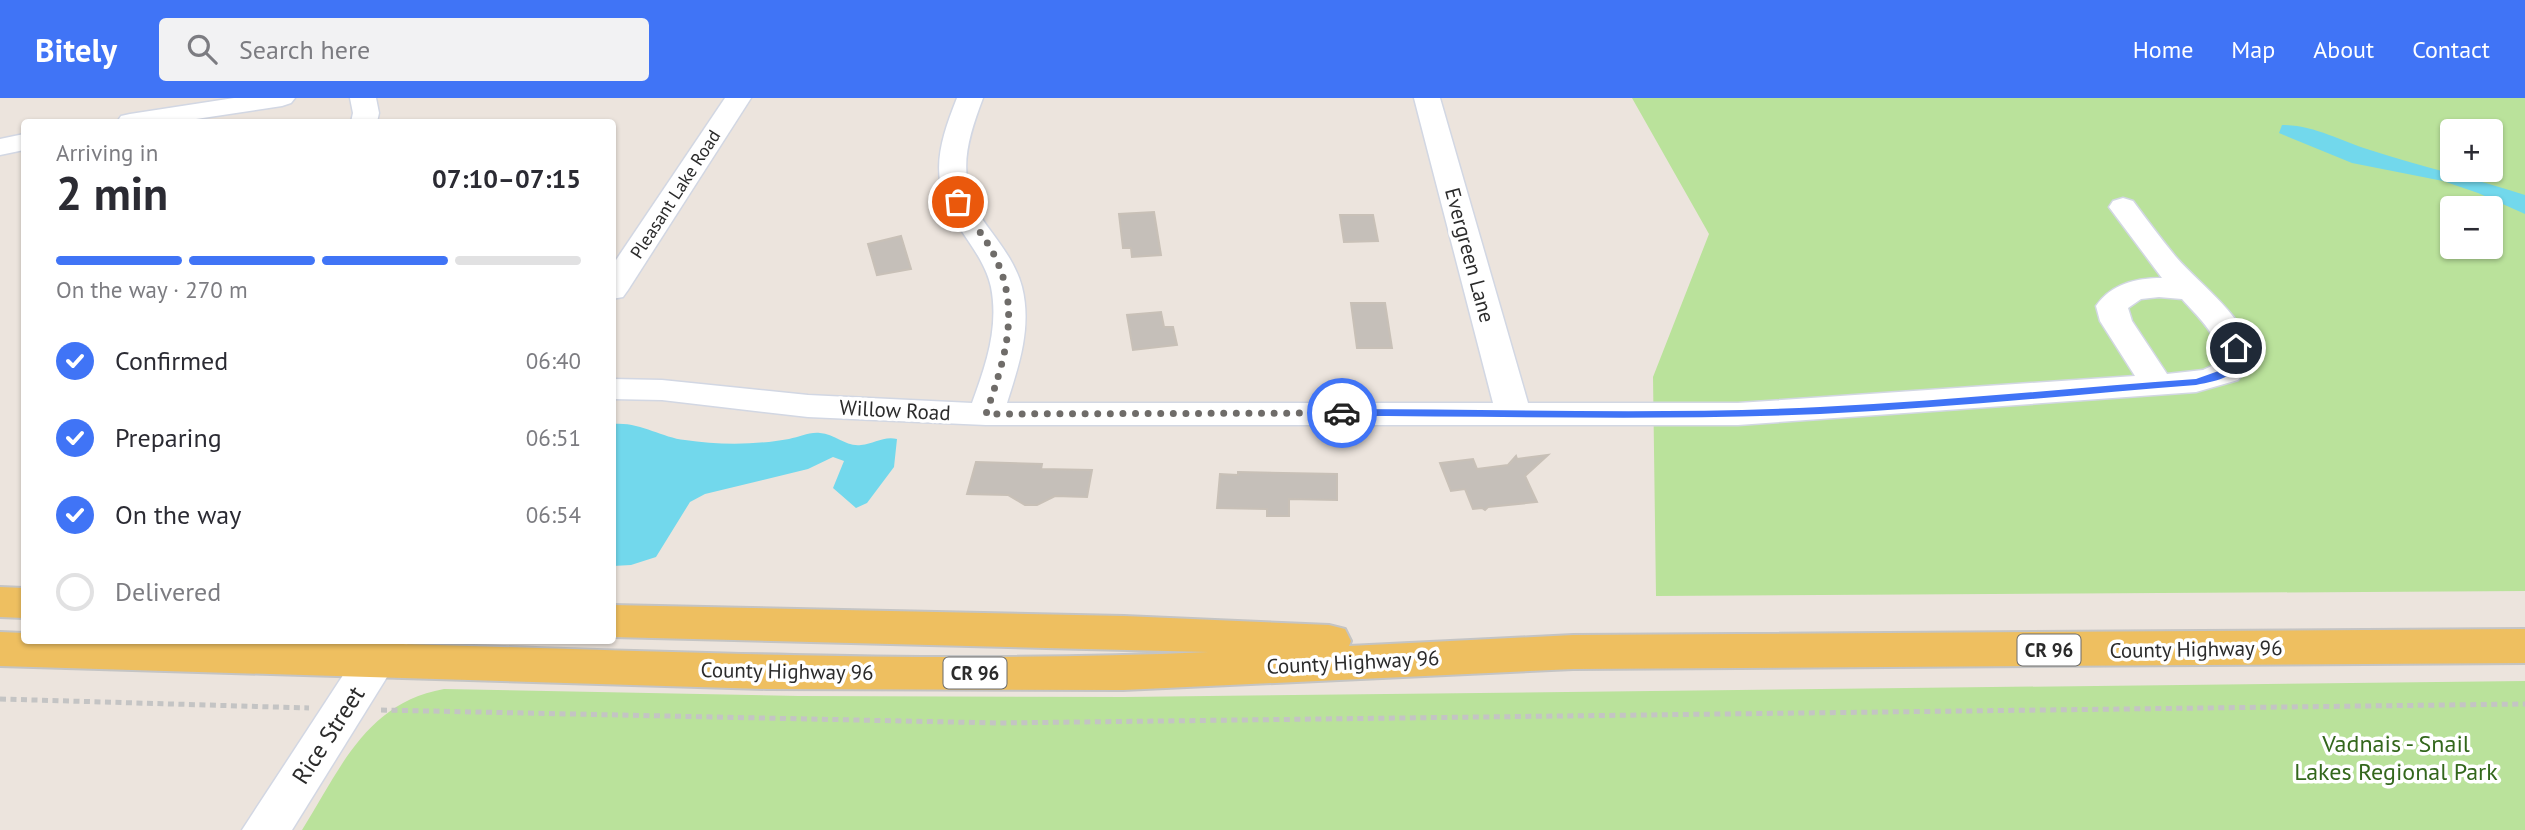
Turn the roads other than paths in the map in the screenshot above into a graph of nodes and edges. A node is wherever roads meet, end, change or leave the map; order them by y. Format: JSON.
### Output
{"nodes":[{"id":1,"x":282,"y":98,"type":"edge"},
{"id":2,"x":363,"y":98,"type":"edge"},
{"id":3,"x":738,"y":98,"type":"edge"},
{"id":4,"x":970,"y":98,"type":"edge"},
{"id":5,"x":1427,"y":98,"type":"edge"},
{"id":6,"x":149,"y":119,"type":"edge"},
{"id":7,"x":365,"y":119,"type":"edge"},
{"id":8,"x":21,"y":143,"type":"edge"},
{"id":9,"x":0,"y":147,"type":"edge"},
{"id":10,"x":2123,"y":207,"type":"dead end"},
{"id":11,"x":616,"y":284,"type":"edge"},
{"id":12,"x":2193,"y":291,"type":"junction"},
{"id":13,"x":2156,"y":383,"type":"junction"},
{"id":14,"x":616,"y":389,"type":"edge"},
{"id":15,"x":1513,"y":412,"type":"junction"},
{"id":16,"x":986,"y":414,"type":"junction"},
{"id":17,"x":0,"y":602,"type":"edge"},
{"id":18,"x":21,"y":603,"type":"edge"},
{"id":19,"x":616,"y":621,"type":"edge"},
{"id":20,"x":2525,"y":646,"type":"edge"},
{"id":21,"x":0,"y":649,"type":"edge"},
{"id":22,"x":382,"y":651,"type":"edge"},
{"id":23,"x":1573,"y":652,"type":"junction"},
{"id":24,"x":266,"y":830,"type":"edge"}],
"edges":[{"from":1,"to":6,"type":"street"},
{"from":2,"to":7,"type":"street"},
{"from":3,"to":11,"type":"street","name":"Pleasant Lake Road"},
{"from":4,"to":16,"type":"street"},
{"from":5,"to":15,"type":"street","name":"Evergreen Lane"},
{"from":8,"to":9,"type":"street"},
{"from":10,"to":12,"type":"street","name":"Willow Road"},
{"from":12,"to":13,"type":"street","name":"Willow Road"},
{"from":12,"to":13,"type":"street"},
{"from":13,"to":15,"type":"street","name":"Willow Road"},
{"from":14,"to":16,"type":"street","name":"Willow Road"},
{"from":15,"to":16,"type":"street","name":"Willow Road"},
{"from":17,"to":18,"type":"main road"},
{"from":19,"to":23,"type":"main road","name":"County Highway 96","number":"CR 96"},
{"from":20,"to":23,"type":"main road","name":"County Highway 96","number":"CR 96"},
{"from":21,"to":22,"type":"main road","name":"County Highway 96","number":"CR 96"},
{"from":22,"to":23,"type":"main road","name":"County Highway 96","number":"CR 96"},
{"from":22,"to":24,"type":"street","name":"Rice Street"}]}
